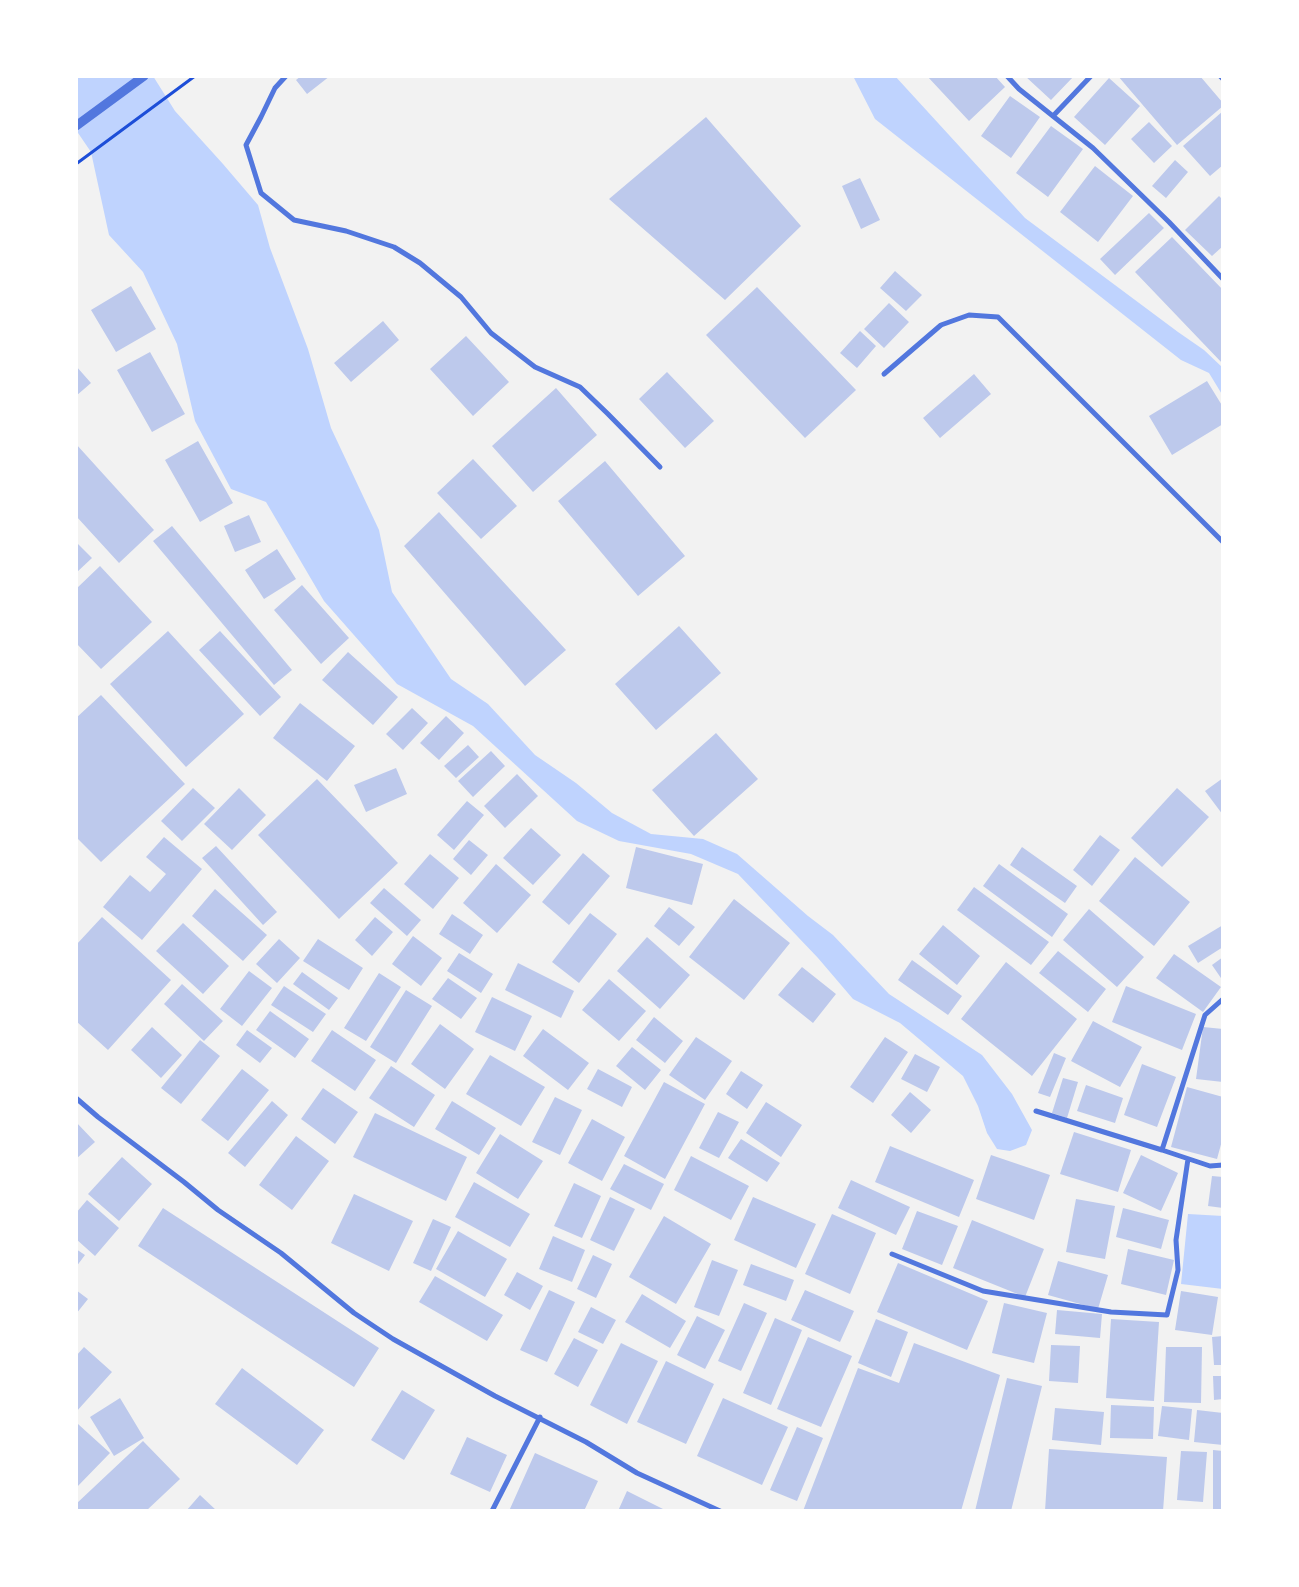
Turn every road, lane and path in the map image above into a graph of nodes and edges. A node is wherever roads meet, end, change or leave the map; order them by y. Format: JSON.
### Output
{"nodes":[{"id":1,"x":144,"y":76,"type":"edge"},
{"id":2,"x":195,"y":76,"type":"edge"},
{"id":3,"x":286,"y":76,"type":"edge"},
{"id":4,"x":1007,"y":76,"type":"edge"},
{"id":5,"x":1091,"y":76,"type":"edge"},
{"id":6,"x":1053,"y":116,"type":"junction"},
{"id":7,"x":76,"y":126,"type":"edge"},
{"id":8,"x":76,"y":164,"type":"edge"},
{"id":9,"x":1223,"y":280,"type":"edge"},
{"id":10,"x":884,"y":374,"type":"dead end"},
{"id":11,"x":660,"y":467,"type":"dead end"},
{"id":12,"x":1223,"y":542,"type":"edge"},
{"id":13,"x":1223,"y":1000,"type":"edge"},
{"id":14,"x":76,"y":1098,"type":"edge"},
{"id":15,"x":1036,"y":1111,"type":"dead end"},
{"id":16,"x":1162,"y":1150,"type":"junction"},
{"id":17,"x":1188,"y":1159,"type":"junction"},
{"id":18,"x":1223,"y":1166,"type":"edge"},
{"id":19,"x":892,"y":1254,"type":"dead end"},
{"id":20,"x":540,"y":1417,"type":"junction"},
{"id":21,"x":492,"y":1511,"type":"edge"},
{"id":22,"x":720,"y":1511,"type":"edge"}],
"edges":[{"from":1,"to":7,"type":"street"},
{"from":2,"to":8,"type":"path"},
{"from":3,"to":11,"type":"street"},
{"from":4,"to":6,"type":"street"},
{"from":5,"to":6,"type":"street"},
{"from":6,"to":9,"type":"street"},
{"from":10,"to":12,"type":"street"},
{"from":13,"to":16,"type":"street"},
{"from":14,"to":20,"type":"street"},
{"from":15,"to":16,"type":"street"},
{"from":16,"to":17,"type":"street"},
{"from":17,"to":18,"type":"street"},
{"from":17,"to":19,"type":"street"},
{"from":20,"to":21,"type":"street"},
{"from":20,"to":22,"type":"street"}]}
